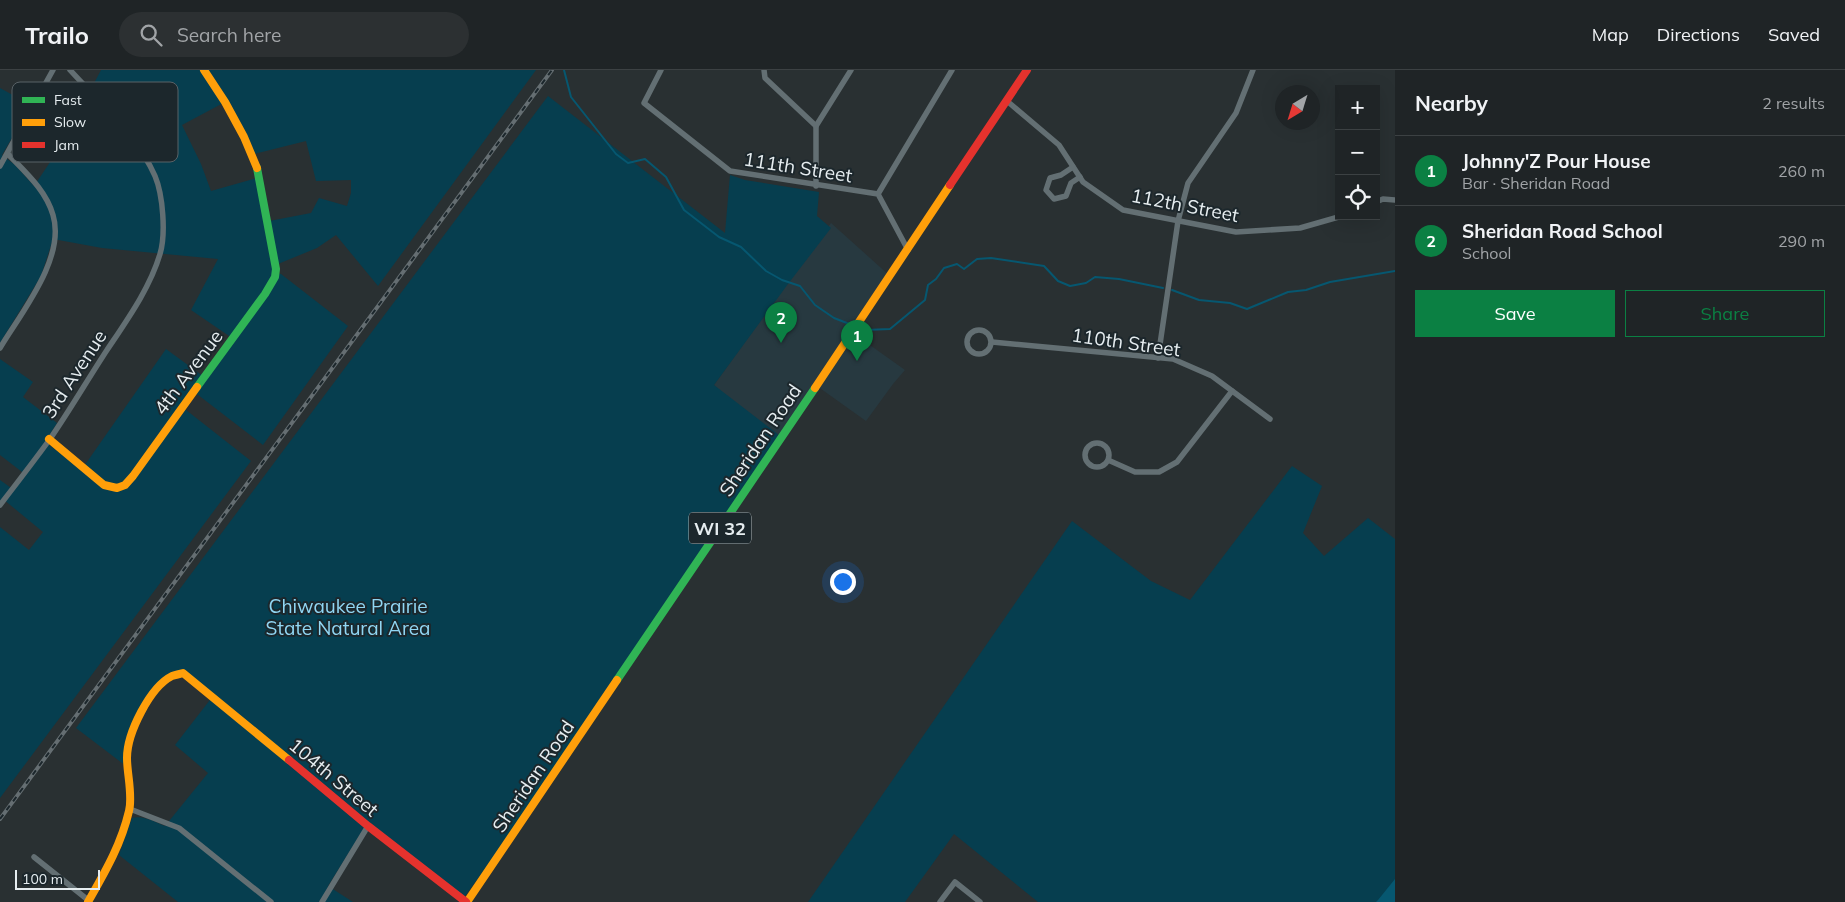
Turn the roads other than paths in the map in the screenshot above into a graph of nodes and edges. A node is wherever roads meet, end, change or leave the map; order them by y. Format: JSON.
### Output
{"nodes":[{"id":1,"x":53,"y":70,"type":"edge"},
{"id":2,"x":70,"y":70,"type":"edge"},
{"id":3,"x":204,"y":70,"type":"edge"},
{"id":4,"x":661,"y":70,"type":"edge"},
{"id":5,"x":764,"y":70,"type":"edge"},
{"id":6,"x":851,"y":70,"type":"edge"},
{"id":7,"x":952,"y":70,"type":"edge"},
{"id":8,"x":1027,"y":70,"type":"edge"},
{"id":9,"x":1253,"y":70,"type":"edge"},
{"id":10,"x":47,"y":82,"type":"edge"},
{"id":11,"x":81,"y":82,"type":"edge"},
{"id":12,"x":1007,"y":101,"type":"junction"},
{"id":13,"x":816,"y":126,"type":"junction"},
{"id":14,"x":12,"y":147,"type":"edge"},
{"id":15,"x":8,"y":154,"type":"junction"},
{"id":16,"x":12,"y":158,"type":"edge"},
{"id":17,"x":15,"y":162,"type":"edge"},
{"id":18,"x":148,"y":162,"type":"edge"},
{"id":19,"x":0,"y":166,"type":"edge"},
{"id":20,"x":1073,"y":167,"type":"junction"},
{"id":21,"x":1080,"y":177,"type":"junction"},
{"id":22,"x":816,"y":186,"type":"junction"},
{"id":23,"x":878,"y":194,"type":"junction"},
{"id":24,"x":1380,"y":200,"type":"edge"},
{"id":25,"x":1395,"y":200,"type":"edge"},
{"id":26,"x":1335,"y":218,"type":"edge"},
{"id":27,"x":1178,"y":221,"type":"junction"},
{"id":28,"x":908,"y":250,"type":"junction"},
{"id":29,"x":992,"y":342,"type":"junction"},
{"id":30,"x":0,"y":348,"type":"edge"},
{"id":31,"x":1158,"y":358,"type":"junction"},
{"id":32,"x":1232,"y":391,"type":"junction"},
{"id":33,"x":1270,"y":419,"type":"dead end"},
{"id":34,"x":50,"y":439,"type":"junction"},
{"id":35,"x":1108,"y":460,"type":"junction"},
{"id":36,"x":0,"y":505,"type":"edge"},
{"id":37,"x":130,"y":809,"type":"junction"},
{"id":38,"x":368,"y":826,"type":"junction"},
{"id":39,"x":34,"y":857,"type":"dead end"},
{"id":40,"x":88,"y":901,"type":"edge"},
{"id":41,"x":271,"y":902,"type":"edge"},
{"id":42,"x":322,"y":902,"type":"edge"},
{"id":43,"x":467,"y":902,"type":"edge"},
{"id":44,"x":940,"y":902,"type":"edge"},
{"id":45,"x":980,"y":902,"type":"edge"}],
"edges":[{"from":1,"to":10,"type":"street"},
{"from":2,"to":11,"type":"street","name":"3rd Avenue"},
{"from":3,"to":34,"type":"street","name":"4th Avenue"},
{"from":4,"to":22,"type":"street","name":"111th Street"},
{"from":5,"to":13,"type":"street"},
{"from":6,"to":13,"type":"street"},
{"from":7,"to":23,"type":"street"},
{"from":8,"to":12,"type":"street","name":"Sheridan Road","number":"WI 32"},
{"from":9,"to":27,"type":"street"},
{"from":12,"to":20,"type":"street","name":"112th Street"},
{"from":12,"to":28,"type":"street","name":"Sheridan Road","number":"WI 32"},
{"from":13,"to":22,"type":"street"},
{"from":14,"to":15,"type":"street"},
{"from":15,"to":16,"type":"street"},
{"from":15,"to":19,"type":"street"},
{"from":17,"to":30,"type":"street"},
{"from":18,"to":34,"type":"street","name":"3rd Avenue"},
{"from":20,"to":21,"type":"street","name":"112th Street"},
{"from":20,"to":21,"type":"street"},
{"from":21,"to":27,"type":"street","name":"112th Street"},
{"from":22,"to":23,"type":"street","name":"111th Street"},
{"from":23,"to":28,"type":"street"},
{"from":24,"to":25,"type":"street"},
{"from":26,"to":27,"type":"street","name":"112th Street"},
{"from":27,"to":31,"type":"street"},
{"from":28,"to":43,"type":"street","name":"Sheridan Road","number":"WI 32"},
{"from":29,"to":29,"type":"street","name":"110th Street"},
{"from":29,"to":31,"type":"street","name":"110th Street"},
{"from":31,"to":32,"type":"street","name":"110th Street"},
{"from":32,"to":33,"type":"street","name":"110th Street"},
{"from":32,"to":35,"type":"street"},
{"from":34,"to":36,"type":"street","name":"3rd Avenue"},
{"from":35,"to":35,"type":"street"},
{"from":37,"to":38,"type":"street","name":"104th Street"},
{"from":37,"to":40,"type":"street"},
{"from":37,"to":41,"type":"street"},
{"from":38,"to":42,"type":"street"},
{"from":38,"to":43,"type":"street","name":"104th Street"},
{"from":39,"to":40,"type":"street"},
{"from":44,"to":45,"type":"street"}]}
